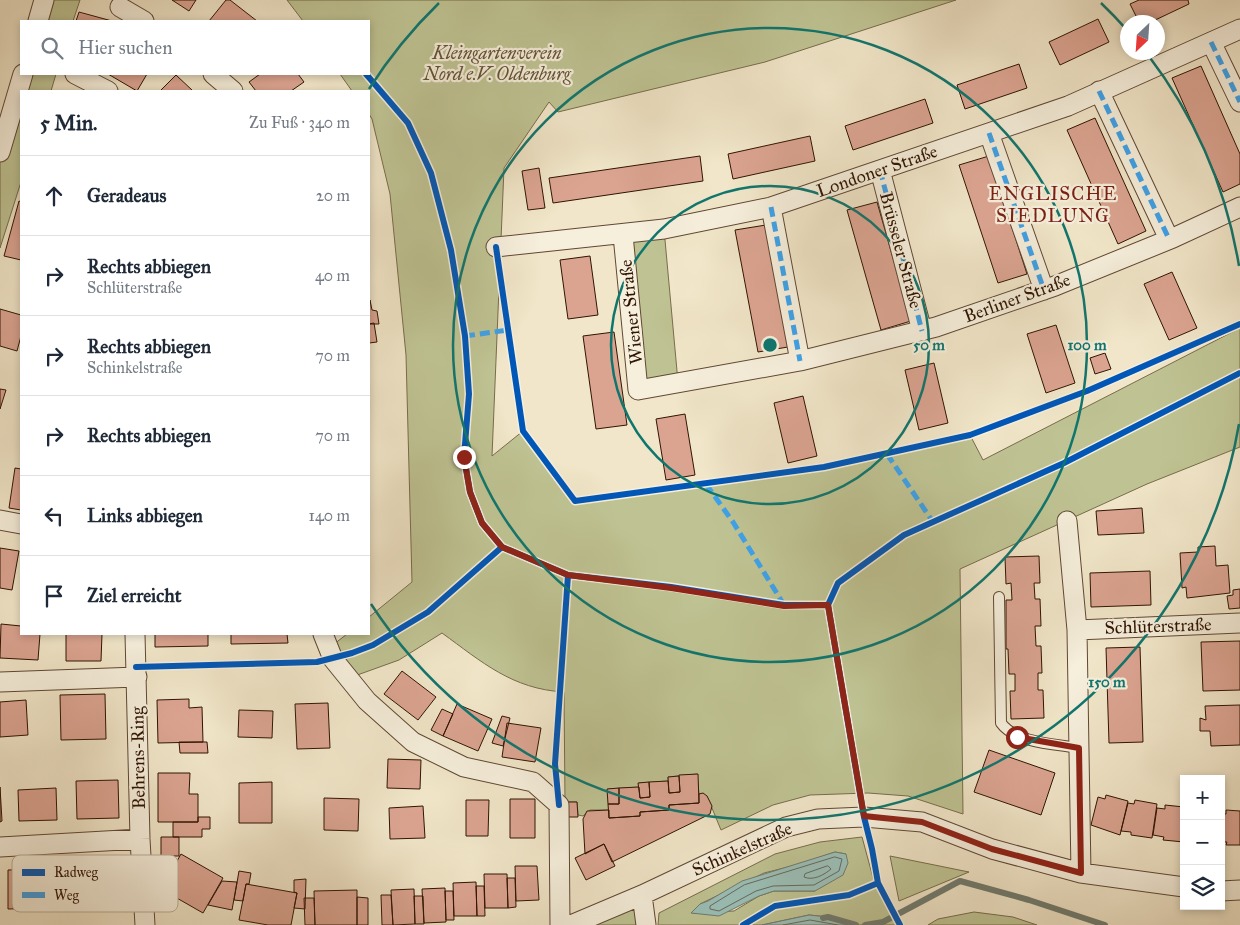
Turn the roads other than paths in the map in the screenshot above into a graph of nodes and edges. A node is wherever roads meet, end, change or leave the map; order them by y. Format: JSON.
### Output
{"nodes":[{"id":1,"x":44,"y":0,"type":"edge"},
{"id":2,"x":120,"y":8,"type":"dead end"},
{"id":3,"x":38,"y":20,"type":"edge"},
{"id":4,"x":142,"y":20,"type":"edge"},
{"id":5,"x":1240,"y":29,"type":"edge"},
{"id":6,"x":1211,"y":42,"type":"junction"},
{"id":7,"x":23,"y":75,"type":"edge"},
{"id":8,"x":77,"y":75,"type":"edge"},
{"id":9,"x":214,"y":75,"type":"edge"},
{"id":10,"x":106,"y":90,"type":"edge"},
{"id":11,"x":232,"y":90,"type":"edge"},
{"id":12,"x":1100,"y":91,"type":"junction"},
{"id":13,"x":1240,"y":102,"type":"edge"},
{"id":14,"x":989,"y":133,"type":"junction"},
{"id":15,"x":0,"y":152,"type":"edge"},
{"id":16,"x":880,"y":170,"type":"junction"},
{"id":17,"x":771,"y":207,"type":"junction"},
{"id":18,"x":1240,"y":207,"type":"edge"},
{"id":19,"x":623,"y":235,"type":"junction"},
{"id":20,"x":1169,"y":240,"type":"junction"},
{"id":21,"x":496,"y":247,"type":"dead end"},
{"id":22,"x":1044,"y":290,"type":"junction"},
{"id":23,"x":922,"y":331,"type":"junction"},
{"id":24,"x":800,"y":361,"type":"junction"},
{"id":25,"x":638,"y":390,"type":"joint"},
{"id":26,"x":0,"y":520,"type":"edge"},
{"id":27,"x":1067,"y":521,"type":"dead end"},
{"id":28,"x":20,"y":524,"type":"edge"},
{"id":29,"x":999,"y":597,"type":"dead end"},
{"id":30,"x":1240,"y":623,"type":"edge"},
{"id":31,"x":1077,"y":630,"type":"junction"},
{"id":32,"x":135,"y":635,"type":"edge"},
{"id":33,"x":324,"y":635,"type":"edge"},
{"id":34,"x":137,"y":677,"type":"junction"},
{"id":35,"x":0,"y":682,"type":"edge"},
{"id":36,"x":1079,"y":748,"type":"junction"},
{"id":37,"x":140,"y":839,"type":"junction"},
{"id":38,"x":0,"y":846,"type":"edge"},
{"id":39,"x":141,"y":855,"type":"edge"},
{"id":40,"x":1081,"y":873,"type":"junction"},
{"id":41,"x":1180,"y":887,"type":"edge"},
{"id":42,"x":1225,"y":890,"type":"edge"},
{"id":43,"x":1240,"y":890,"type":"edge"},
{"id":44,"x":642,"y":895,"type":"junction"},
{"id":45,"x":144,"y":912,"type":"edge"},
{"id":46,"x":145,"y":925,"type":"edge"},
{"id":47,"x":560,"y":925,"type":"edge"},
{"id":48,"x":571,"y":925,"type":"edge"},
{"id":49,"x":646,"y":925,"type":"edge"}],
"edges":[{"from":1,"to":3,"type":"street"},
{"from":2,"to":4,"type":"street"},
{"from":5,"to":6,"type":"street","name":"Londoner Straße"},
{"from":6,"to":12,"type":"street","name":"Londoner Straße"},
{"from":6,"to":13,"type":"street"},
{"from":7,"to":15,"type":"street"},
{"from":8,"to":10,"type":"street"},
{"from":9,"to":11,"type":"street"},
{"from":12,"to":14,"type":"street","name":"Londoner Straße"},
{"from":12,"to":20,"type":"street"},
{"from":14,"to":16,"type":"street","name":"Londoner Straße"},
{"from":14,"to":22,"type":"street"},
{"from":16,"to":17,"type":"street","name":"Londoner Straße"},
{"from":16,"to":23,"type":"street","name":"Brüsseler Straße"},
{"from":17,"to":19,"type":"street","name":"Londoner Straße"},
{"from":17,"to":24,"type":"street"},
{"from":18,"to":20,"type":"street","name":"Berliner Straße"},
{"from":19,"to":21,"type":"street","name":"Londoner Straße"},
{"from":19,"to":25,"type":"street","name":"Wiener Straße"},
{"from":20,"to":22,"type":"street","name":"Berliner Straße"},
{"from":22,"to":23,"type":"street","name":"Berliner Straße"},
{"from":23,"to":24,"type":"street","name":"Berliner Straße"},
{"from":24,"to":25,"type":"street","name":"Berliner Straße"},
{"from":26,"to":28,"type":"street"},
{"from":27,"to":31,"type":"street"},
{"from":29,"to":36,"type":"lane"},
{"from":30,"to":31,"type":"street","name":"Schlüterstraße"},
{"from":31,"to":36,"type":"street"},
{"from":32,"to":34,"type":"street","name":"Behrens-Ring"},
{"from":33,"to":47,"type":"street"},
{"from":34,"to":35,"type":"street"},
{"from":34,"to":37,"type":"street","name":"Behrens-Ring"},
{"from":36,"to":40,"type":"street"},
{"from":37,"to":38,"type":"street"},
{"from":37,"to":39,"type":"street","name":"Behrens-Ring"},
{"from":40,"to":41,"type":"street","name":"Schinkelstraße"},
{"from":40,"to":44,"type":"street","name":"Schinkelstraße"},
{"from":42,"to":43,"type":"street"},
{"from":44,"to":48,"type":"street","name":"Schinkelstraße"},
{"from":44,"to":49,"type":"street"},
{"from":45,"to":46,"type":"street","name":"Behrens-Ring"}]}
